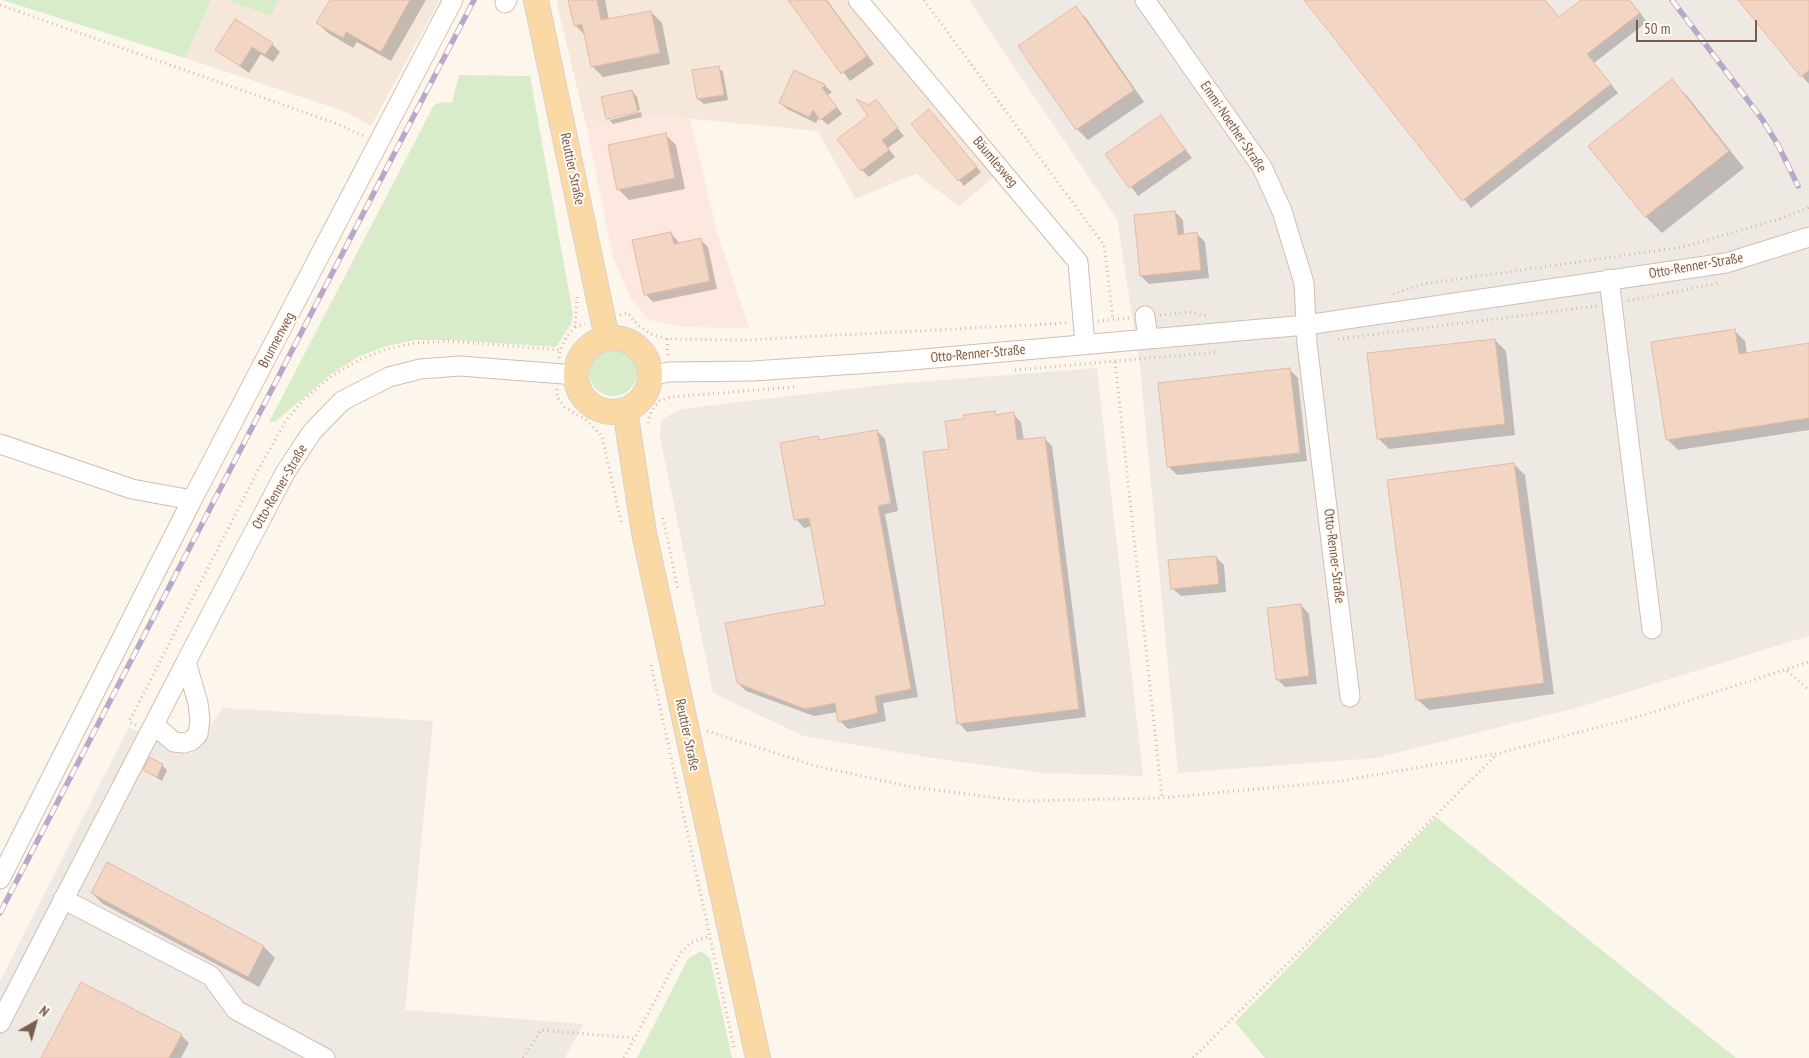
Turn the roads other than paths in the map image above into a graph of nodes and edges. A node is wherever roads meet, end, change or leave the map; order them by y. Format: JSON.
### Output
{"nodes":[{"id":1,"x":453,"y":0,"type":"edge"},
{"id":2,"x":536,"y":0,"type":"edge"},
{"id":3,"x":858,"y":0,"type":"edge"},
{"id":4,"x":1145,"y":0,"type":"edge"},
{"id":5,"x":1809,"y":237,"type":"edge"},
{"id":6,"x":1609,"y":279,"type":"junction"},
{"id":7,"x":1146,"y":316,"type":"road end"},
{"id":8,"x":1306,"y":325,"type":"junction"},
{"id":9,"x":607,"y":338,"type":"junction"},
{"id":10,"x":1148,"y":338,"type":"junction"},
{"id":11,"x":1086,"y":344,"type":"junction"},
{"id":12,"x":567,"y":374,"type":"junction"},
{"id":13,"x":650,"y":376,"type":"junction"},
{"id":14,"x":625,"y":410,"type":"junction"},
{"id":15,"x":0,"y":444,"type":"edge"},
{"id":16,"x":192,"y":500,"type":"junction"},
{"id":17,"x":1652,"y":629,"type":"dead end"},
{"id":18,"x":186,"y":662,"type":"junction"},
{"id":19,"x":1350,"y":697,"type":"dead end"},
{"id":20,"x":156,"y":722,"type":"junction"},
{"id":21,"x":0,"y":879,"type":"edge"},
{"id":22,"x":63,"y":899,"type":"junction"},
{"id":23,"x":0,"y":1023,"type":"edge"},
{"id":24,"x":325,"y":1058,"type":"edge"},
{"id":25,"x":758,"y":1058,"type":"edge"}],
"edges":[{"from":1,"to":16,"type":"street","name":"Brunnenweg"},
{"from":2,"to":9,"type":"main road","name":"Reuttier Straße"},
{"from":3,"to":11,"type":"street","name":"Bäumlesweg"},
{"from":4,"to":8,"type":"street","name":"Emmi-Noether-Straße"},
{"from":5,"to":6,"type":"street","name":"Otto-Renner-Straße"},
{"from":6,"to":8,"type":"street","name":"Otto-Renner-Straße"},
{"from":6,"to":17,"type":"street"},
{"from":7,"to":10,"type":"street"},
{"from":8,"to":10,"type":"street","name":"Otto-Renner-Straße"},
{"from":8,"to":19,"type":"street","name":"Otto-Renner-Straße"},
{"from":9,"to":12,"type":"main road"},
{"from":9,"to":13,"type":"main road"},
{"from":10,"to":11,"type":"street","name":"Otto-Renner-Straße"},
{"from":11,"to":13,"type":"street","name":"Otto-Renner-Straße"},
{"from":12,"to":14,"type":"main road"},
{"from":12,"to":18,"type":"street","name":"Otto-Renner-Straße"},
{"from":13,"to":14,"type":"main road"},
{"from":14,"to":25,"type":"main road","name":"Reuttier Straße"},
{"from":15,"to":16,"type":"street"},
{"from":16,"to":21,"type":"street","name":"Brunnenweg"},
{"from":18,"to":20,"type":"street","name":"Otto-Renner-Straße"},
{"from":18,"to":20,"type":"street"},
{"from":20,"to":22,"type":"street","name":"Otto-Renner-Straße"},
{"from":22,"to":23,"type":"street","name":"Otto-Renner-Straße"},
{"from":22,"to":24,"type":"street"}]}
